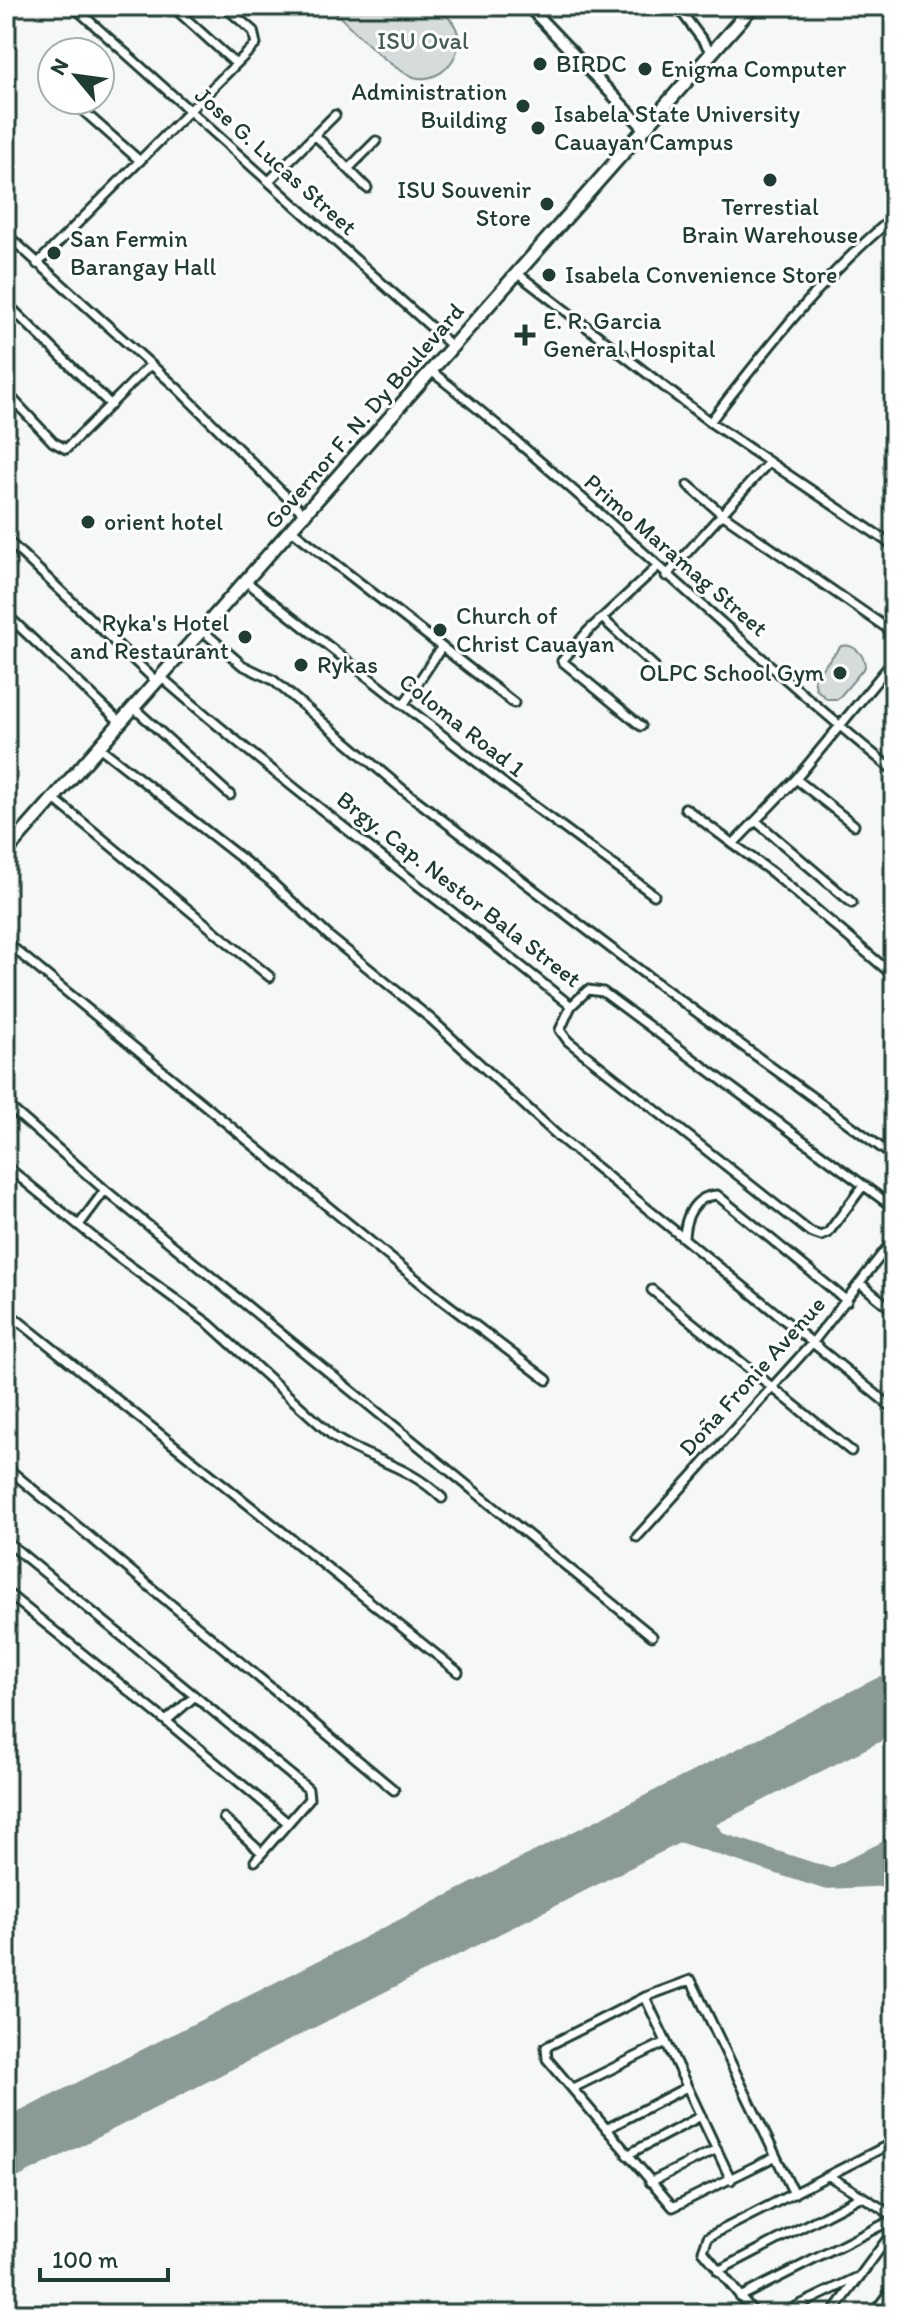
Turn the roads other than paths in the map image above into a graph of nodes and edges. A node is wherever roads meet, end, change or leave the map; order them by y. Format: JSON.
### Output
{"nodes":[{"id":1,"x":73,"y":6,"type":"edge"},
{"id":2,"x":172,"y":6,"type":"edge"},
{"id":3,"x":224,"y":6,"type":"edge"},
{"id":4,"x":528,"y":6,"type":"edge"},
{"id":5,"x":677,"y":6,"type":"edge"},
{"id":6,"x":753,"y":6,"type":"edge"},
{"id":7,"x":886,"y":6,"type":"edge"},
{"id":8,"x":894,"y":16,"type":"edge"},
{"id":9,"x":712,"y":53,"type":"junction"},
{"id":10,"x":236,"y":64,"type":"junction"},
{"id":11,"x":190,"y":110,"type":"junction"},
{"id":12,"x":335,"y":115,"type":"dead end"},
{"id":13,"x":89,"y":116,"type":"edge"},
{"id":14,"x":645,"y":129,"type":"junction"},
{"id":15,"x":315,"y":135,"type":"junction"},
{"id":16,"x":376,"y":141,"type":"dead end"},
{"id":17,"x":140,"y":161,"type":"junction"},
{"id":18,"x":348,"y":169,"type":"junction"},
{"id":19,"x":270,"y":180,"type":"junction"},
{"id":20,"x":367,"y":188,"type":"dead end"},
{"id":21,"x":894,"y":217,"type":"edge"},
{"id":22,"x":6,"y":234,"type":"edge"},
{"id":23,"x":37,"y":264,"type":"junction"},
{"id":24,"x":518,"y":274,"type":"junction"},
{"id":25,"x":6,"y":303,"type":"edge"},
{"id":26,"x":452,"y":346,"type":"junction"},
{"id":27,"x":150,"y":365,"type":"junction"},
{"id":28,"x":430,"y":370,"type":"junction"},
{"id":29,"x":6,"y":392,"type":"edge"},
{"id":30,"x":111,"y":405,"type":"junction"},
{"id":31,"x":710,"y":422,"type":"junction"},
{"id":32,"x":769,"y":462,"type":"junction"},
{"id":33,"x":688,"y":485,"type":"dead end"},
{"id":34,"x":722,"y":514,"type":"junction"},
{"id":35,"x":306,"y":516,"type":"junction"},
{"id":36,"x":293,"y":531,"type":"junction"},
{"id":37,"x":6,"y":539,"type":"edge"},
{"id":38,"x":894,"y":546,"type":"edge"},
{"id":39,"x":656,"y":568,"type":"junction"},
{"id":40,"x":666,"y":576,"type":"junction"},
{"id":41,"x":248,"y":583,"type":"junction"},
{"id":42,"x":6,"y":614,"type":"edge"},
{"id":43,"x":602,"y":618,"type":"junction"},
{"id":44,"x":203,"y":631,"type":"junction"},
{"id":45,"x":894,"y":633,"type":"edge"},
{"id":46,"x":441,"y":648,"type":"junction"},
{"id":47,"x":894,"y":660,"type":"edge"},
{"id":48,"x":654,"y":666,"type":"dead end"},
{"id":49,"x":159,"y":679,"type":"junction"},
{"id":50,"x":514,"y":703,"type":"dead end"},
{"id":51,"x":404,"y":704,"type":"junction"},
{"id":52,"x":134,"y":708,"type":"junction"},
{"id":53,"x":121,"y":723,"type":"junction"},
{"id":54,"x":838,"y":725,"type":"junction"},
{"id":55,"x":641,"y":726,"type":"dead end"},
{"id":56,"x":99,"y":747,"type":"junction"},
{"id":57,"x":894,"y":771,"type":"edge"},
{"id":58,"x":796,"y":779,"type":"junction"},
{"id":59,"x":230,"y":795,"type":"dead end"},
{"id":60,"x":53,"y":798,"type":"junction"},
{"id":61,"x":685,"y":808,"type":"dead end"},
{"id":62,"x":757,"y":822,"type":"junction"},
{"id":63,"x":854,"y":825,"type":"dead end"},
{"id":64,"x":733,"y":844,"type":"junction"},
{"id":65,"x":6,"y":852,"type":"edge"},
{"id":66,"x":654,"y":895,"type":"dead end"},
{"id":67,"x":852,"y":903,"type":"dead end"},
{"id":68,"x":6,"y":942,"type":"edge"},
{"id":69,"x":894,"y":976,"type":"edge"},
{"id":70,"x":270,"y":977,"type":"dead end"},
{"id":71,"x":571,"y":1006,"type":"junction"},
{"id":72,"x":6,"y":1104,"type":"edge"},
{"id":73,"x":894,"y":1157,"type":"edge"},
{"id":74,"x":6,"y":1166,"type":"edge"},
{"id":75,"x":863,"y":1186,"type":"junction"},
{"id":76,"x":105,"y":1190,"type":"junction"},
{"id":77,"x":894,"y":1208,"type":"edge"},
{"id":78,"x":79,"y":1225,"type":"junction"},
{"id":79,"x":684,"y":1237,"type":"junction"},
{"id":80,"x":894,"y":1239,"type":"edge"},
{"id":81,"x":861,"y":1284,"type":"junction"},
{"id":82,"x":652,"y":1290,"type":"dead end"},
{"id":83,"x":847,"y":1301,"type":"junction"},
{"id":84,"x":6,"y":1311,"type":"edge"},
{"id":85,"x":894,"y":1311,"type":"edge"},
{"id":86,"x":813,"y":1342,"type":"junction"},
{"id":87,"x":547,"y":1380,"type":"dead end"},
{"id":88,"x":771,"y":1386,"type":"junction"},
{"id":89,"x":894,"y":1409,"type":"edge"},
{"id":90,"x":851,"y":1451,"type":"dead end"},
{"id":91,"x":6,"y":1467,"type":"edge"},
{"id":92,"x":442,"y":1498,"type":"dead end"},
{"id":93,"x":637,"y":1537,"type":"dead end"},
{"id":94,"x":6,"y":1541,"type":"edge"},
{"id":95,"x":6,"y":1592,"type":"edge"},
{"id":96,"x":652,"y":1636,"type":"dead end"},
{"id":97,"x":458,"y":1672,"type":"dead end"},
{"id":98,"x":195,"y":1696,"type":"junction"},
{"id":99,"x":166,"y":1721,"type":"junction"},
{"id":100,"x":394,"y":1790,"type":"dead end"},
{"id":101,"x":224,"y":1818,"type":"dead end"},
{"id":102,"x":288,"y":1823,"type":"junction"},
{"id":103,"x":262,"y":1853,"type":"junction"},
{"id":104,"x":255,"y":1861,"type":"dead end"},
{"id":105,"x":645,"y":1997,"type":"junction"},
{"id":106,"x":666,"y":2042,"type":"junction"},
{"id":107,"x":687,"y":2087,"type":"junction"},
{"id":108,"x":573,"y":2088,"type":"junction"},
{"id":109,"x":701,"y":2116,"type":"junction"},
{"id":110,"x":606,"y":2129,"type":"junction"},
{"id":111,"x":894,"y":2142,"type":"edge"},
{"id":112,"x":717,"y":2149,"type":"junction"},
{"id":113,"x":627,"y":2155,"type":"junction"},
{"id":114,"x":774,"y":2157,"type":"junction"},
{"id":115,"x":829,"y":2176,"type":"junction"},
{"id":116,"x":731,"y":2180,"type":"junction"},
{"id":117,"x":650,"y":2182,"type":"junction"},
{"id":118,"x":794,"y":2194,"type":"junction"},
{"id":119,"x":862,"y":2196,"type":"junction"},
{"id":120,"x":894,"y":2217,"type":"edge"},
{"id":121,"x":894,"y":2230,"type":"edge"},
{"id":122,"x":718,"y":2271,"type":"junction"},
{"id":123,"x":858,"y":2277,"type":"junction"},
{"id":124,"x":894,"y":2286,"type":"edge"},
{"id":125,"x":740,"y":2297,"type":"junction"},
{"id":126,"x":755,"y":2314,"type":"edge"},
{"id":127,"x":781,"y":2314,"type":"edge"},
{"id":128,"x":832,"y":2314,"type":"edge"},
{"id":129,"x":873,"y":2314,"type":"edge"}],
"edges":[{"from":1,"to":11,"type":"street","name":"Jose G. Lucas Street"},
{"from":2,"to":10,"type":"street"},
{"from":3,"to":10,"type":"street"},
{"from":4,"to":14,"type":"street"},
{"from":5,"to":9,"type":"street"},
{"from":6,"to":9,"type":"highway","name":"Governor F. N. Dy Boulevard"},
{"from":7,"to":8,"type":"highway"},
{"from":9,"to":14,"type":"highway","name":"Governor F. N. Dy Boulevard"},
{"from":10,"to":11,"type":"street"},
{"from":11,"to":17,"type":"street"},
{"from":11,"to":19,"type":"street","name":"Jose G. Lucas Street"},
{"from":12,"to":15,"type":"street"},
{"from":13,"to":17,"type":"street"},
{"from":14,"to":24,"type":"highway","name":"Governor F. N. Dy Boulevard"},
{"from":15,"to":18,"type":"street"},
{"from":15,"to":19,"type":"street"},
{"from":16,"to":18,"type":"street"},
{"from":17,"to":23,"type":"street"},
{"from":18,"to":20,"type":"street"},
{"from":19,"to":26,"type":"street","name":"Jose G. Lucas Street"},
{"from":21,"to":31,"type":"street"},
{"from":22,"to":23,"type":"street"},
{"from":23,"to":27,"type":"street"},
{"from":24,"to":26,"type":"highway","name":"Governor F. N. Dy Boulevard"},
{"from":24,"to":31,"type":"street"},
{"from":25,"to":30,"type":"street"},
{"from":26,"to":28,"type":"highway","name":"Governor F. N. Dy Boulevard"},
{"from":27,"to":30,"type":"street"},
{"from":27,"to":35,"type":"street"},
{"from":28,"to":35,"type":"highway","name":"Governor F. N. Dy Boulevard"},
{"from":28,"to":39,"type":"street","name":"Primo Maramag Street"},
{"from":29,"to":30,"type":"street"},
{"from":31,"to":32,"type":"street"},
{"from":32,"to":34,"type":"street"},
{"from":32,"to":38,"type":"street"},
{"from":33,"to":34,"type":"street"},
{"from":34,"to":40,"type":"street"},
{"from":34,"to":45,"type":"street"},
{"from":35,"to":36,"type":"highway","name":"Governor F. N. Dy Boulevard"},
{"from":36,"to":41,"type":"highway","name":"Governor F. N. Dy Boulevard"},
{"from":36,"to":46,"type":"street"},
{"from":37,"to":49,"type":"street","name":"Brgy. Cap. Nestor Bala Street"},
{"from":39,"to":40,"type":"street","name":"Primo Maramag Street"},
{"from":39,"to":43,"type":"street"},
{"from":40,"to":54,"type":"street","name":"Primo Maramag Street"},
{"from":41,"to":44,"type":"highway","name":"Governor F. N. Dy Boulevard"},
{"from":41,"to":51,"type":"street","name":"Coloma Road 1"},
{"from":42,"to":53,"type":"street"},
{"from":43,"to":48,"type":"street"},
{"from":43,"to":55,"type":"street"},
{"from":44,"to":49,"type":"highway","name":"Governor F. N. Dy Boulevard"},
{"from":44,"to":73,"type":"street"},
{"from":46,"to":50,"type":"street"},
{"from":46,"to":51,"type":"street"},
{"from":47,"to":54,"type":"street"},
{"from":49,"to":52,"type":"highway","name":"Governor F. N. Dy Boulevard"},
{"from":49,"to":71,"type":"street","name":"Brgy. Cap. Nestor Bala Street"},
{"from":51,"to":66,"type":"street","name":"Coloma Road 1"},
{"from":52,"to":53,"type":"highway","name":"Governor F. N. Dy Boulevard"},
{"from":52,"to":59,"type":"street"},
{"from":53,"to":56,"type":"highway","name":"Governor F. N. Dy Boulevard"},
{"from":54,"to":57,"type":"street","name":"Primo Maramag Street"},
{"from":54,"to":58,"type":"street"},
{"from":56,"to":60,"type":"highway","name":"Governor F. N. Dy Boulevard"},
{"from":56,"to":79,"type":"street"},
{"from":58,"to":62,"type":"street"},
{"from":58,"to":63,"type":"street"},
{"from":60,"to":65,"type":"highway","name":"Governor F. N. Dy Boulevard"},
{"from":60,"to":70,"type":"street"},
{"from":61,"to":64,"type":"street"},
{"from":62,"to":64,"type":"street"},
{"from":62,"to":67,"type":"street"},
{"from":64,"to":69,"type":"street"},
{"from":68,"to":87,"type":"street"},
{"from":71,"to":75,"type":"street","name":"Brgy. Cap. Nestor Bala Street"},
{"from":71,"to":75,"type":"street"},
{"from":72,"to":76,"type":"street"},
{"from":74,"to":78,"type":"street"},
{"from":75,"to":77,"type":"street","name":"Brgy. Cap. Nestor Bala Street"},
{"from":76,"to":78,"type":"street"},
{"from":76,"to":96,"type":"street"},
{"from":78,"to":92,"type":"street"},
{"from":79,"to":83,"type":"street"},
{"from":79,"to":86,"type":"street"},
{"from":80,"to":81,"type":"street","name":"Doña Fronie Avenue"},
{"from":81,"to":83,"type":"street","name":"Doña Fronie Avenue"},
{"from":81,"to":85,"type":"street"},
{"from":82,"to":88,"type":"street"},
{"from":83,"to":86,"type":"street","name":"Doña Fronie Avenue"},
{"from":84,"to":97,"type":"street"},
{"from":86,"to":88,"type":"street","name":"Doña Fronie Avenue"},
{"from":86,"to":89,"type":"street"},
{"from":88,"to":90,"type":"street"},
{"from":88,"to":93,"type":"street","name":"Doña Fronie Avenue"},
{"from":91,"to":100,"type":"street"},
{"from":94,"to":98,"type":"street"},
{"from":95,"to":99,"type":"street"},
{"from":98,"to":99,"type":"street"},
{"from":98,"to":102,"type":"street"},
{"from":99,"to":102,"type":"street"},
{"from":101,"to":103,"type":"street"},
{"from":102,"to":103,"type":"street"},
{"from":103,"to":104,"type":"street"},
{"from":105,"to":106,"type":"street"},
{"from":105,"to":108,"type":"street"},
{"from":105,"to":114,"type":"street"},
{"from":106,"to":107,"type":"street"},
{"from":106,"to":108,"type":"street"},
{"from":107,"to":109,"type":"street"},
{"from":107,"to":110,"type":"street"},
{"from":108,"to":110,"type":"street"},
{"from":109,"to":112,"type":"street"},
{"from":109,"to":113,"type":"street"},
{"from":110,"to":113,"type":"street"},
{"from":111,"to":115,"type":"street"},
{"from":112,"to":116,"type":"street"},
{"from":112,"to":117,"type":"street"},
{"from":113,"to":117,"type":"street"},
{"from":114,"to":116,"type":"street"},
{"from":114,"to":118,"type":"street"},
{"from":115,"to":118,"type":"street"},
{"from":115,"to":119,"type":"street"},
{"from":116,"to":117,"type":"street"},
{"from":118,"to":122,"type":"street"},
{"from":119,"to":120,"type":"street"},
{"from":119,"to":122,"type":"street"},
{"from":120,"to":125,"type":"street"},
{"from":121,"to":123,"type":"street"},
{"from":122,"to":125,"type":"street"},
{"from":123,"to":127,"type":"street"},
{"from":123,"to":128,"type":"street"},
{"from":124,"to":129,"type":"street"},
{"from":125,"to":126,"type":"street"}]}
